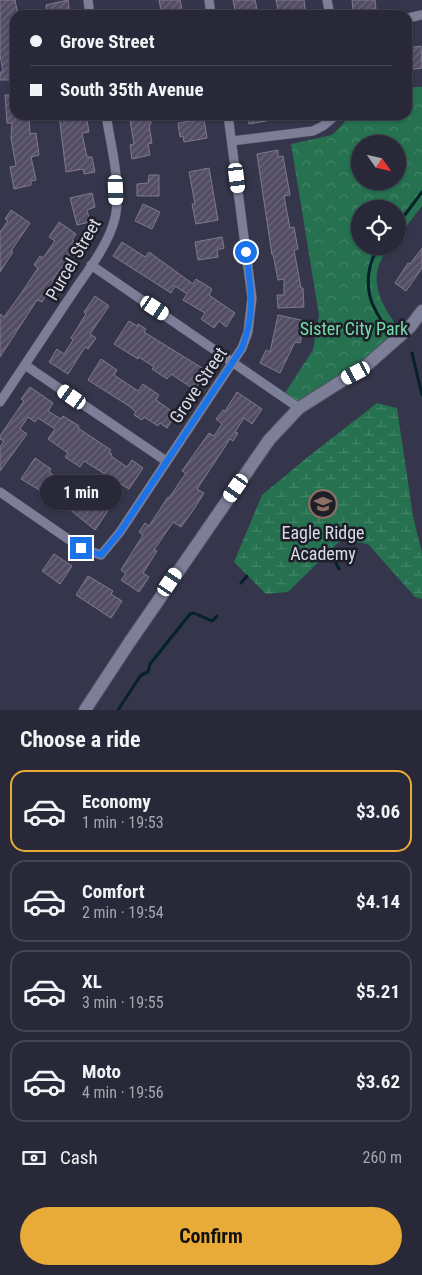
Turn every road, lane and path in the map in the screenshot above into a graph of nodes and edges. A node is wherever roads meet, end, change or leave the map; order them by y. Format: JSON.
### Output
{"nodes":[{"id":1,"x":107,"y":120,"type":"edge"},
{"id":2,"x":229,"y":120,"type":"edge"},
{"id":3,"x":332,"y":120,"type":"edge"},
{"id":4,"x":232,"y":141,"type":"junction"},
{"id":5,"x":92,"y":265,"type":"junction"},
{"id":6,"x":422,"y":311,"type":"edge"},
{"id":7,"x":234,"y":362,"type":"junction"},
{"id":8,"x":25,"y":365,"type":"junction"},
{"id":9,"x":0,"y":402,"type":"edge"},
{"id":10,"x":298,"y":408,"type":"junction"},
{"id":11,"x":166,"y":461,"type":"junction"},
{"id":12,"x":0,"y":492,"type":"edge"},
{"id":13,"x":85,"y":710,"type":"edge"}],
"edges":[{"from":1,"to":5,"type":"street","name":"Purcel Street"},
{"from":2,"to":4,"type":"street","name":"Grove Street"},
{"from":3,"to":4,"type":"street"},
{"from":4,"to":7,"type":"street","name":"Grove Street"},
{"from":5,"to":7,"type":"street"},
{"from":5,"to":8,"type":"street","name":"Purcel Street"},
{"from":6,"to":10,"type":"street"},
{"from":7,"to":10,"type":"street"},
{"from":7,"to":11,"type":"street","name":"Grove Street"},
{"from":8,"to":9,"type":"street","name":"Purcel Street"},
{"from":8,"to":11,"type":"street"},
{"from":10,"to":13,"type":"street"},
{"from":11,"to":12,"type":"street","name":"Grove Street"}]}
